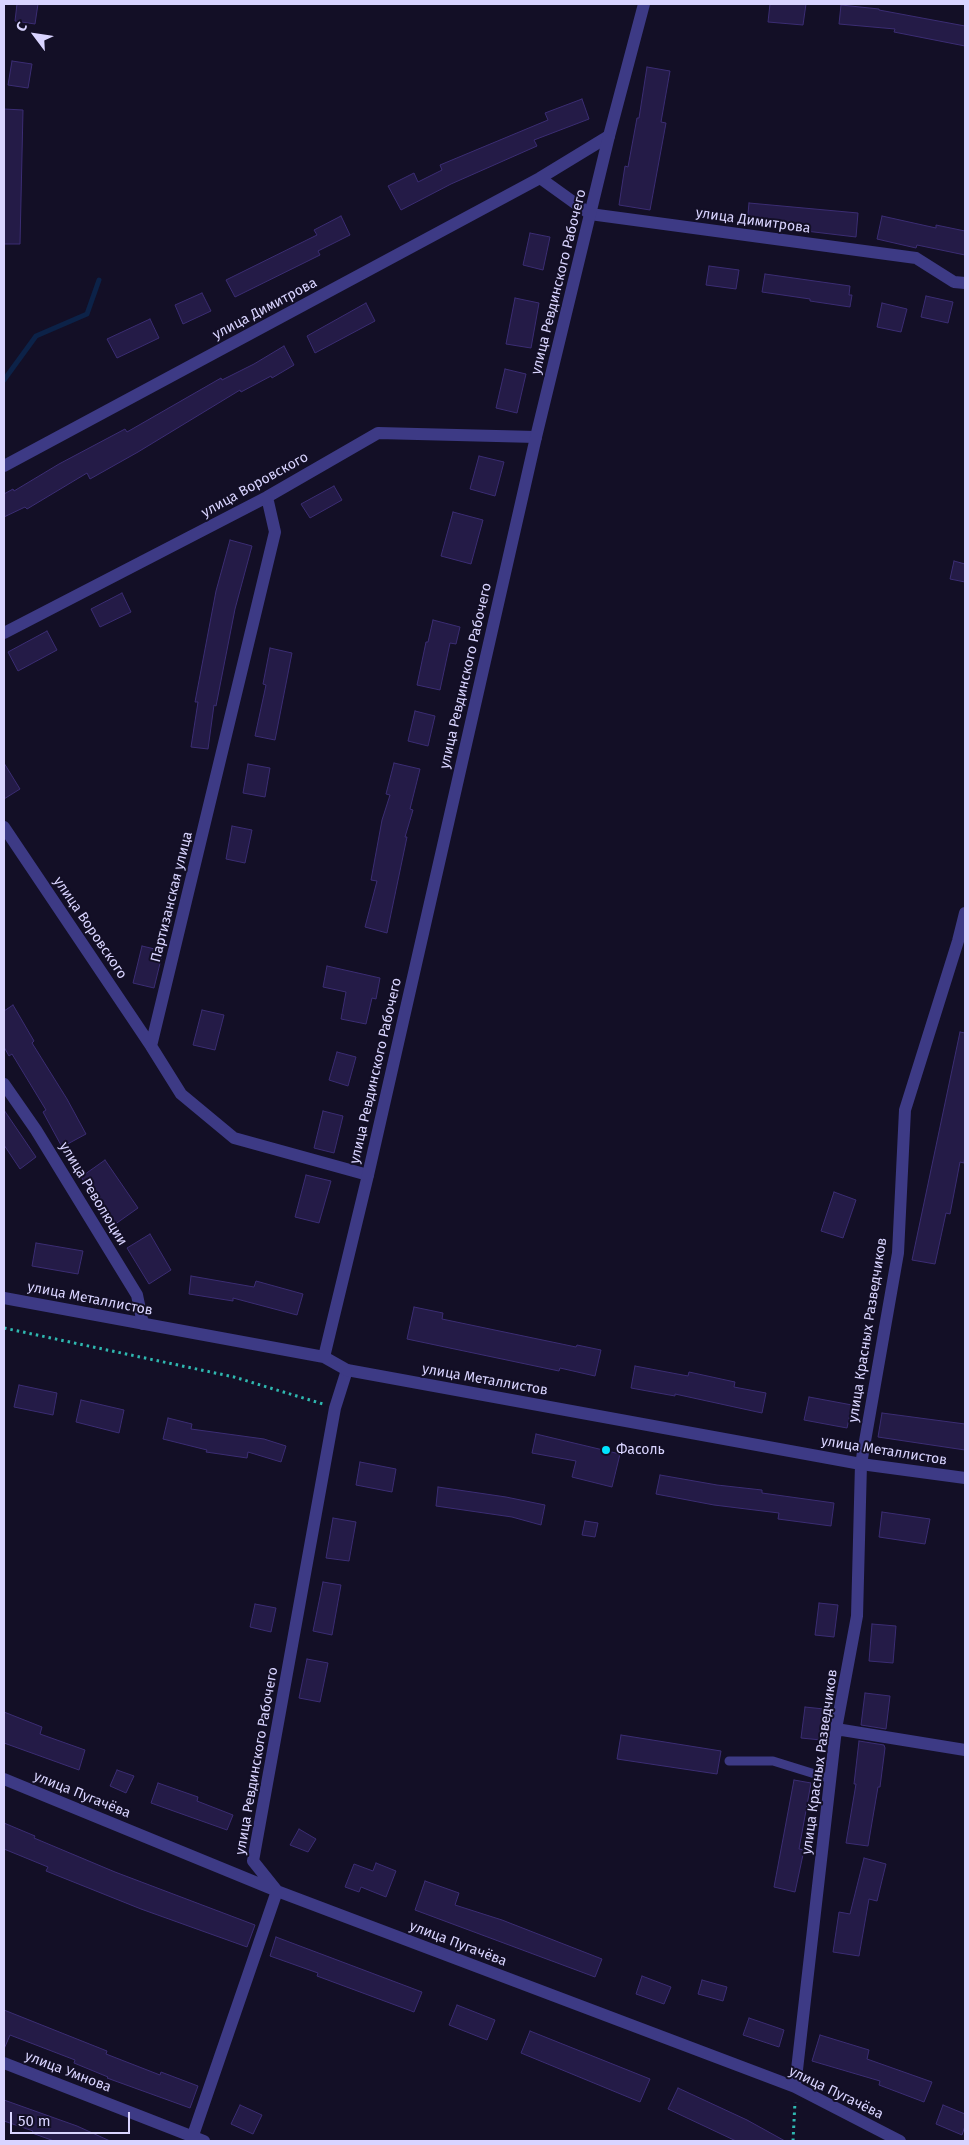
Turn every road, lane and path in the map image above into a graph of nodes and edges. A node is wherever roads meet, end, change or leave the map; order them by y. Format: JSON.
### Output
{"nodes":[{"id":1,"x":644,"y":4,"type":"edge"},
{"id":2,"x":609,"y":136,"type":"junction"},
{"id":3,"x":540,"y":178,"type":"junction"},
{"id":4,"x":590,"y":214,"type":"junction"},
{"id":5,"x":965,"y":283,"type":"edge"},
{"id":6,"x":536,"y":437,"type":"junction"},
{"id":7,"x":4,"y":466,"type":"edge"},
{"id":8,"x":267,"y":497,"type":"junction"},
{"id":9,"x":4,"y":633,"type":"edge"},
{"id":10,"x":4,"y":827,"type":"edge"},
{"id":11,"x":965,"y":913,"type":"edge"},
{"id":12,"x":962,"y":942,"type":"edge"},
{"id":13,"x":151,"y":1046,"type":"junction"},
{"id":14,"x":4,"y":1084,"type":"edge"},
{"id":15,"x":368,"y":1175,"type":"junction"},
{"id":16,"x":4,"y":1298,"type":"edge"},
{"id":17,"x":144,"y":1324,"type":"junction"},
{"id":18,"x":4,"y":1328,"type":"edge"},
{"id":19,"x":324,"y":1357,"type":"junction"},
{"id":20,"x":347,"y":1370,"type":"junction"},
{"id":21,"x":335,"y":1408,"type":"junction"},
{"id":22,"x":861,"y":1464,"type":"junction"},
{"id":23,"x":965,"y":1478,"type":"edge"},
{"id":24,"x":836,"y":1729,"type":"junction"},
{"id":25,"x":965,"y":1750,"type":"edge"},
{"id":26,"x":729,"y":1761,"type":"dead end"},
{"id":27,"x":4,"y":1779,"type":"edge"},
{"id":28,"x":831,"y":1779,"type":"junction"},
{"id":29,"x":277,"y":1891,"type":"junction"},
{"id":30,"x":4,"y":2063,"type":"edge"},
{"id":31,"x":795,"y":2087,"type":"junction"},
{"id":32,"x":196,"y":2140,"type":"edge"},
{"id":33,"x":793,"y":2141,"type":"edge"},
{"id":34,"x":900,"y":2141,"type":"edge"}],
"edges":[{"from":1,"to":2,"type":"street","name":"улица Ревдинского Рабочего"},
{"from":2,"to":3,"type":"street","name":"улица Димитрова"},
{"from":2,"to":4,"type":"street","name":"улица Ревдинского Рабочего"},
{"from":3,"to":4,"type":"street","name":"улица Димитрова"},
{"from":3,"to":7,"type":"street","name":"улица Димитрова"},
{"from":4,"to":5,"type":"street","name":"улица Димитрова"},
{"from":4,"to":6,"type":"street","name":"улица Ревдинского Рабочего"},
{"from":6,"to":8,"type":"street","name":"улица Воровского"},
{"from":6,"to":15,"type":"street","name":"улица Ревдинского Рабочего"},
{"from":8,"to":9,"type":"street","name":"улица Воровского"},
{"from":8,"to":13,"type":"street","name":"Партизанская улица"},
{"from":10,"to":13,"type":"street","name":"улица Воровского"},
{"from":11,"to":12,"type":"street","name":"улица Красных Разведчиков"},
{"from":12,"to":22,"type":"street","name":"улица Красных Разведчиков"},
{"from":13,"to":15,"type":"street"},
{"from":14,"to":17,"type":"street","name":"улица Революции"},
{"from":15,"to":19,"type":"street","name":"улица Ревдинского Рабочего"},
{"from":16,"to":17,"type":"street","name":"улица Металлистов"},
{"from":17,"to":19,"type":"street","name":"улица Металлистов"},
{"from":18,"to":21,"type":"path"},
{"from":19,"to":20,"type":"street","name":"улица Металлистов"},
{"from":20,"to":21,"type":"street","name":"улица Ревдинского Рабочего"},
{"from":20,"to":22,"type":"street","name":"улица Металлистов"},
{"from":21,"to":29,"type":"street","name":"улица Ревдинского Рабочего"},
{"from":22,"to":23,"type":"street","name":"улица Металлистов"},
{"from":22,"to":24,"type":"street","name":"улица Красных Разведчиков"},
{"from":24,"to":25,"type":"street"},
{"from":24,"to":28,"type":"street","name":"улица Красных Разведчиков"},
{"from":26,"to":28,"type":"lane"},
{"from":27,"to":29,"type":"street","name":"улица Пугачёва"},
{"from":28,"to":31,"type":"street","name":"улица Красных Разведчиков"},
{"from":29,"to":31,"type":"street","name":"улица Пугачёва"},
{"from":29,"to":32,"type":"street"},
{"from":30,"to":32,"type":"street","name":"улица Умнова"},
{"from":31,"to":33,"type":"path"},
{"from":31,"to":34,"type":"street","name":"улица Пугачёва"}]}
